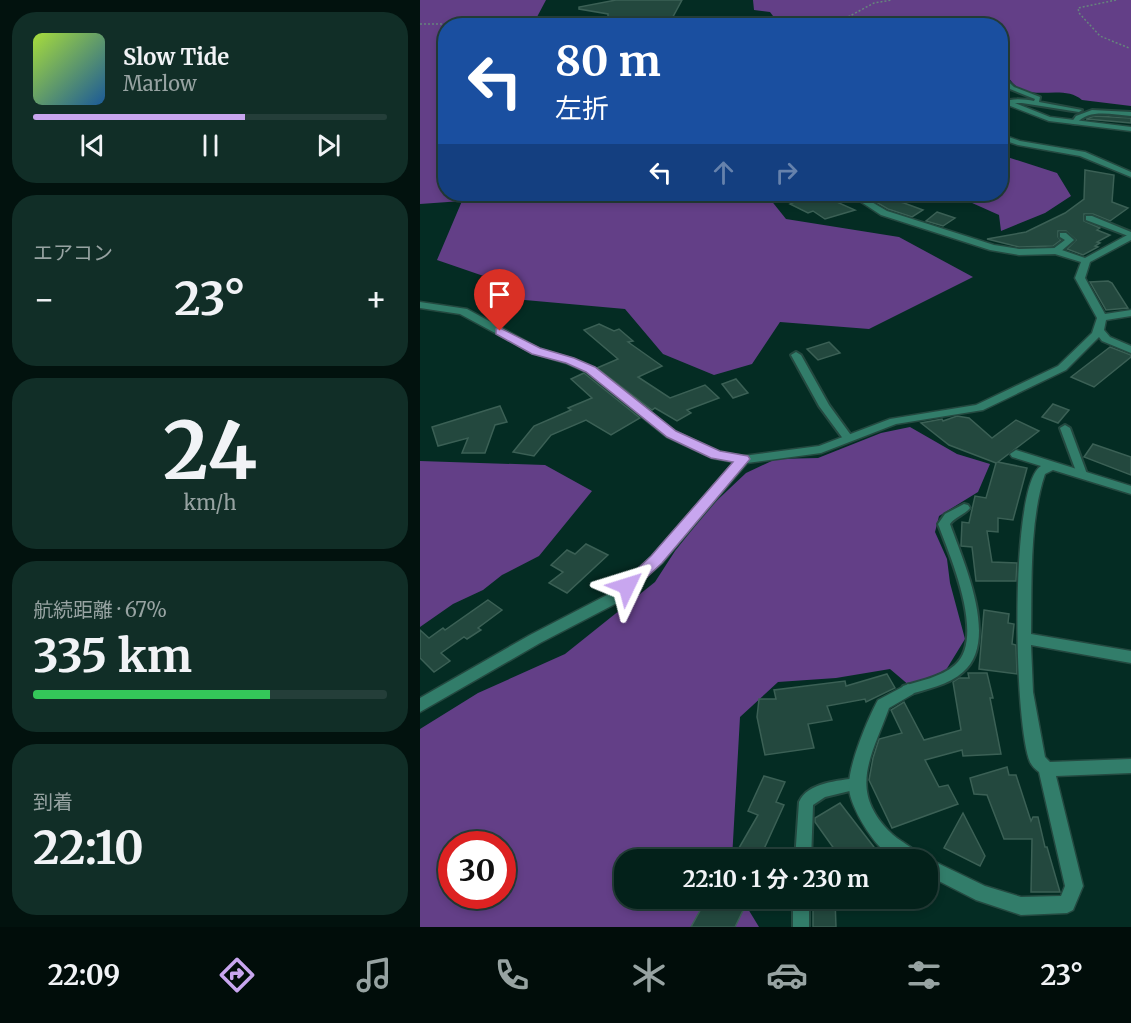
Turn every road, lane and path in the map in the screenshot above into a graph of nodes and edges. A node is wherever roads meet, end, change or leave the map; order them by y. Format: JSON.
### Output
{"nodes":[{"id":1,"x":892,"y":0,"type":"edge"},
{"id":2,"x":1116,"y":0,"type":"edge"},
{"id":3,"x":846,"y":18,"type":"edge"},
{"id":4,"x":420,"y":24,"type":"edge"},
{"id":5,"x":438,"y":24,"type":"edge"},
{"id":6,"x":1129,"y":48,"type":"dead end"},
{"id":7,"x":1008,"y":84,"type":"edge"},
{"id":8,"x":1008,"y":101,"type":"edge"},
{"id":9,"x":1008,"y":103,"type":"edge"},
{"id":10,"x":1034,"y":103,"type":"junction"},
{"id":11,"x":1079,"y":110,"type":"dead end"},
{"id":12,"x":1131,"y":114,"type":"edge"},
{"id":13,"x":1074,"y":123,"type":"junction"},
{"id":14,"x":1131,"y":129,"type":"edge"},
{"id":15,"x":1008,"y":139,"type":"edge"},
{"id":16,"x":1131,"y":175,"type":"edge"},
{"id":17,"x":864,"y":201,"type":"edge"},
{"id":18,"x":1089,"y":218,"type":"dead end"},
{"id":19,"x":1063,"y":235,"type":"dead end"},
{"id":20,"x":1131,"y":236,"type":"edge"},
{"id":21,"x":1056,"y":251,"type":"junction"},
{"id":22,"x":1086,"y":261,"type":"junction"},
{"id":23,"x":420,"y":305,"type":"edge"},
{"id":24,"x":1131,"y":313,"type":"edge"},
{"id":25,"x":1102,"y":318,"type":"junction"},
{"id":26,"x":1099,"y":330,"type":"junction"},
{"id":27,"x":1131,"y":350,"type":"edge"},
{"id":28,"x":796,"y":355,"type":"dead end"},
{"id":29,"x":1065,"y":428,"type":"dead end"},
{"id":30,"x":848,"y":438,"type":"junction"},
{"id":31,"x":1016,"y":454,"type":"dead end"},
{"id":32,"x":743,"y":459,"type":"junction"},
{"id":33,"x":1052,"y":465,"type":"junction"},
{"id":34,"x":1082,"y":474,"type":"junction"},
{"id":35,"x":1131,"y":490,"type":"edge"},
{"id":36,"x":964,"y":508,"type":"dead end"},
{"id":37,"x":1025,"y":638,"type":"junction"},
{"id":38,"x":1131,"y":657,"type":"edge"},
{"id":39,"x":908,"y":690,"type":"joint"},
{"id":40,"x":420,"y":706,"type":"edge"},
{"id":41,"x":1131,"y":766,"type":"edge"},
{"id":42,"x":1046,"y":769,"type":"junction"},
{"id":43,"x":857,"y":784,"type":"junction"},
{"id":44,"x":803,"y":849,"type":"edge"},
{"id":45,"x":898,"y":849,"type":"edge"},
{"id":46,"x":938,"y":872,"type":"edge"},
{"id":47,"x":801,"y":909,"type":"edge"},
{"id":48,"x":801,"y":927,"type":"edge"}],
"edges":[{"from":1,"to":3,"type":"path"},
{"from":2,"to":6,"type":"path"},
{"from":4,"to":5,"type":"path"},
{"from":7,"to":10,"type":"lane"},
{"from":8,"to":10,"type":"lane"},
{"from":9,"to":13,"type":"street"},
{"from":10,"to":11,"type":"lane"},
{"from":12,"to":13,"type":"lane"},
{"from":13,"to":14,"type":"street"},
{"from":15,"to":16,"type":"street"},
{"from":17,"to":21,"type":"street"},
{"from":18,"to":20,"type":"lane"},
{"from":19,"to":21,"type":"lane"},
{"from":20,"to":22,"type":"street"},
{"from":21,"to":22,"type":"street"},
{"from":22,"to":25,"type":"street"},
{"from":23,"to":32,"type":"street"},
{"from":24,"to":25,"type":"street"},
{"from":25,"to":26,"type":"street"},
{"from":26,"to":27,"type":"street"},
{"from":26,"to":30,"type":"street"},
{"from":28,"to":30,"type":"lane"},
{"from":29,"to":34,"type":"lane"},
{"from":30,"to":32,"type":"street"},
{"from":31,"to":33,"type":"street"},
{"from":32,"to":40,"type":"street"},
{"from":33,"to":34,"type":"street"},
{"from":33,"to":37,"type":"street"},
{"from":34,"to":35,"type":"street"},
{"from":36,"to":39,"type":"lane"},
{"from":37,"to":38,"type":"street"},
{"from":37,"to":42,"type":"street"},
{"from":39,"to":43,"type":"street"},
{"from":41,"to":42,"type":"street"},
{"from":42,"to":46,"type":"street"},
{"from":43,"to":44,"type":"lane"},
{"from":43,"to":45,"type":"street"},
{"from":47,"to":48,"type":"lane"}]}
